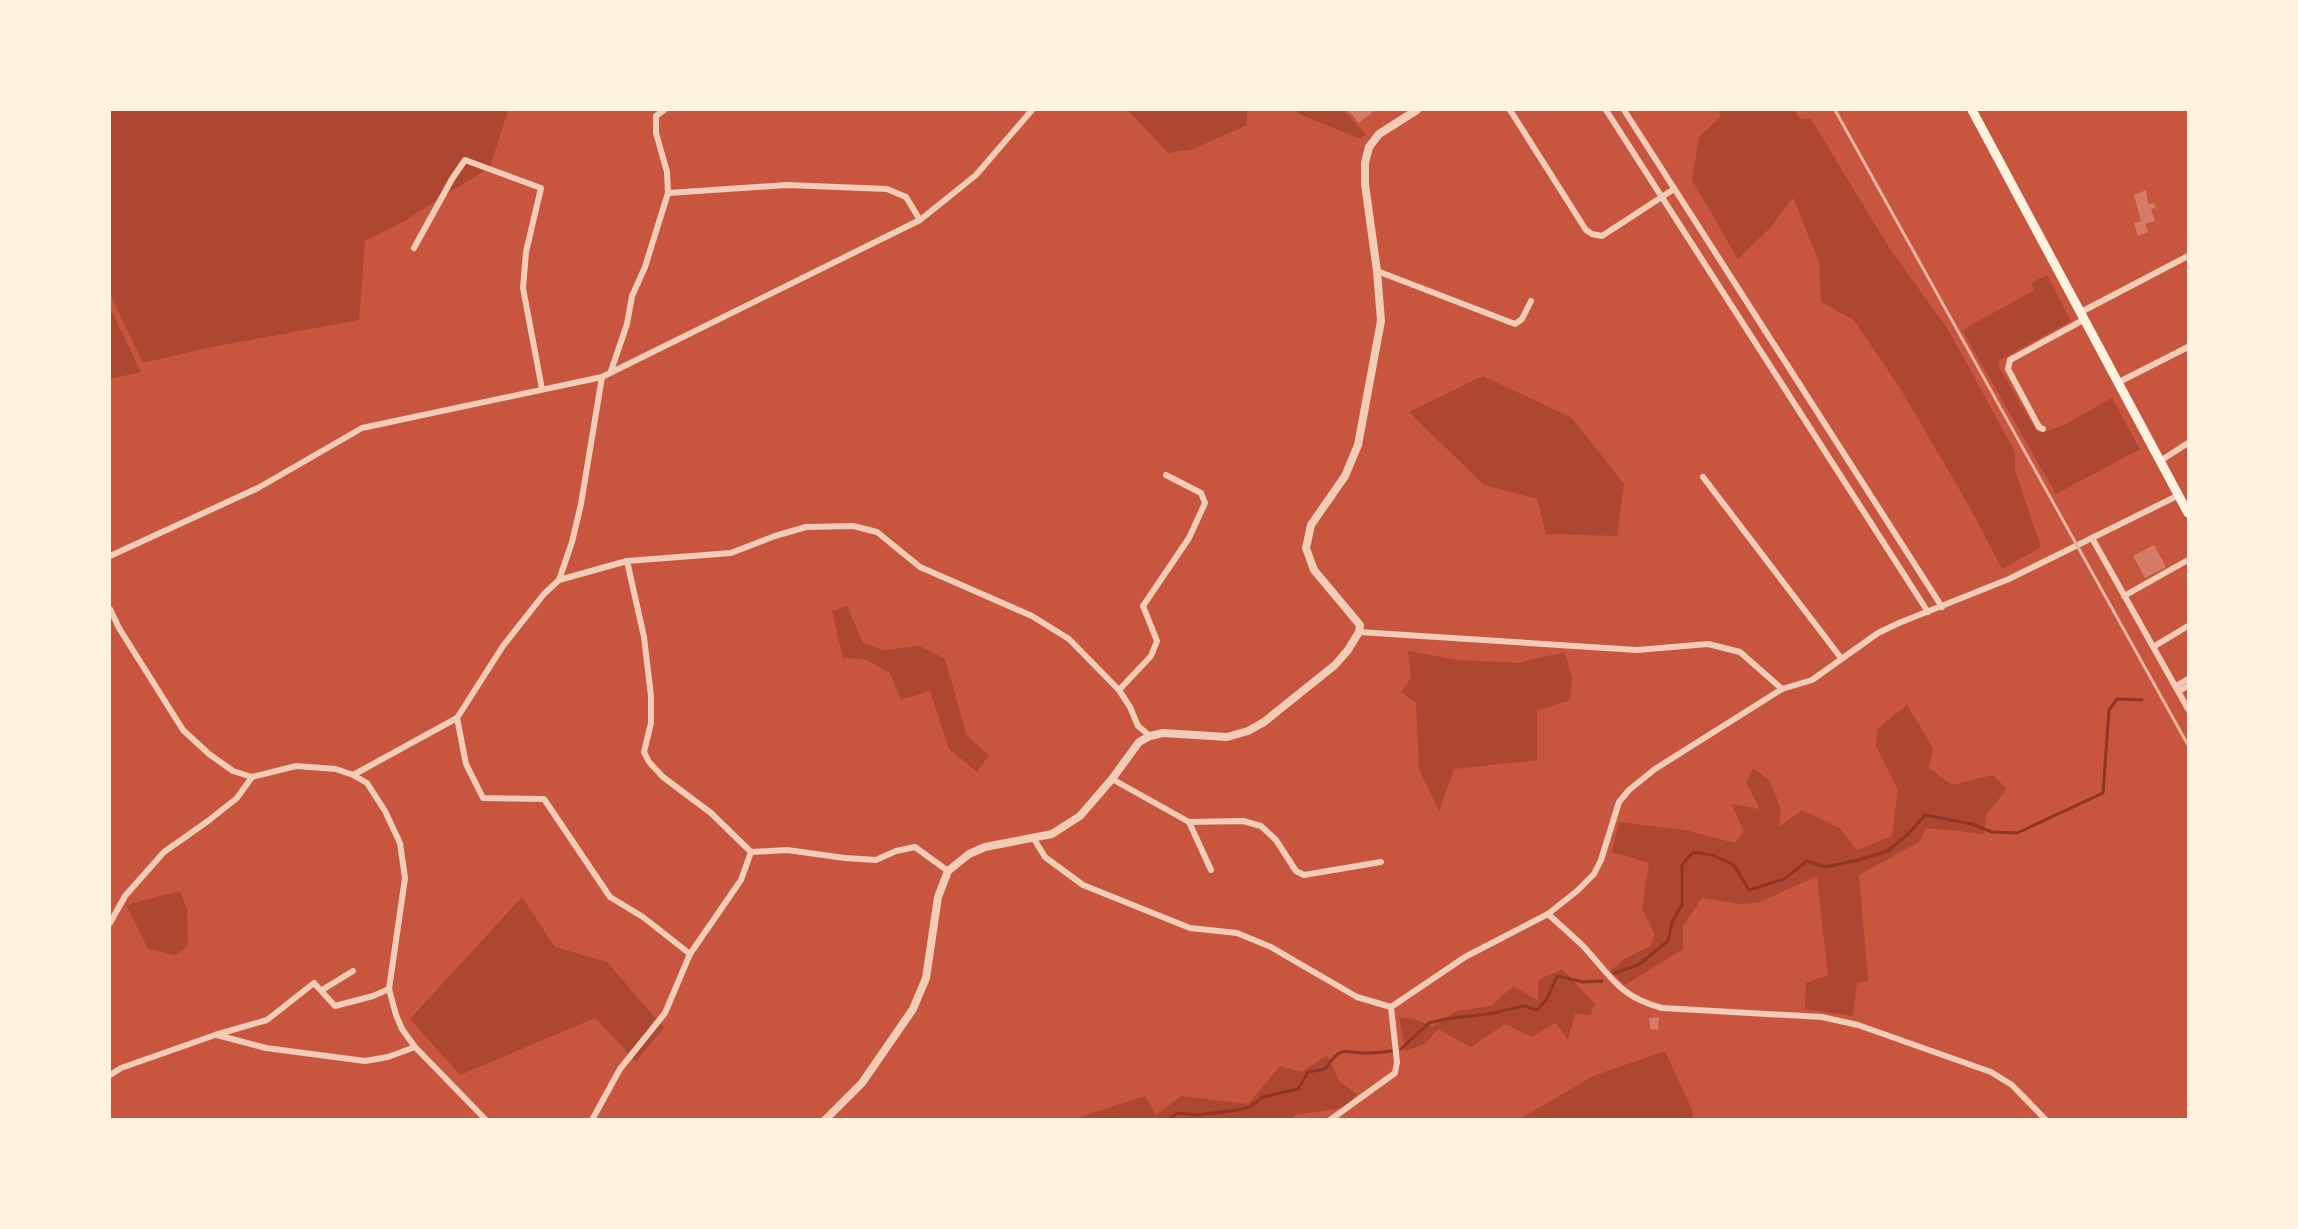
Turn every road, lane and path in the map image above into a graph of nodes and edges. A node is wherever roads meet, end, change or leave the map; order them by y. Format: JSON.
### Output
{"nodes":[{"id":1,"x":664,"y":110,"type":"edge"},
{"id":2,"x":1032,"y":110,"type":"edge"},
{"id":3,"x":1417,"y":110,"type":"edge"},
{"id":4,"x":1510,"y":110,"type":"edge"},
{"id":5,"x":1606,"y":110,"type":"edge"},
{"id":6,"x":1624,"y":110,"type":"edge"},
{"id":7,"x":1972,"y":110,"type":"edge"},
{"id":8,"x":1674,"y":189,"type":"junction"},
{"id":9,"x":668,"y":192,"type":"junction"},
{"id":10,"x":1662,"y":197,"type":"junction"},
{"id":11,"x":920,"y":220,"type":"junction"},
{"id":12,"x":414,"y":248,"type":"dead end"},
{"id":13,"x":2188,"y":256,"type":"edge"},
{"id":14,"x":1377,"y":272,"type":"junction"},
{"id":15,"x":1531,"y":301,"type":"dead end"},
{"id":16,"x":2083,"y":316,"type":"junction"},
{"id":17,"x":2188,"y":347,"type":"edge"},
{"id":18,"x":610,"y":372,"type":"junction"},
{"id":19,"x":602,"y":377,"type":"junction"},
{"id":20,"x":2120,"y":382,"type":"junction"},
{"id":21,"x":542,"y":389,"type":"junction"},
{"id":22,"x":2043,"y":429,"type":"dead end"},
{"id":23,"x":2188,"y":443,"type":"edge"},
{"id":24,"x":2160,"y":460,"type":"junction"},
{"id":25,"x":1166,"y":475,"type":"dead end"},
{"id":26,"x":1703,"y":477,"type":"dead end"},
{"id":27,"x":2179,"y":495,"type":"junction"},
{"id":28,"x":2188,"y":513,"type":"edge"},
{"id":29,"x":2092,"y":538,"type":"junction"},
{"id":30,"x":110,"y":556,"type":"edge"},
{"id":31,"x":2188,"y":560,"type":"edge"},
{"id":32,"x":627,"y":561,"type":"junction"},
{"id":33,"x":559,"y":580,"type":"junction"},
{"id":34,"x":2124,"y":596,"type":"junction"},
{"id":35,"x":1942,"y":607,"type":"junction"},
{"id":36,"x":110,"y":609,"type":"edge"},
{"id":37,"x":1928,"y":612,"type":"junction"},
{"id":38,"x":2188,"y":626,"type":"edge"},
{"id":39,"x":1359,"y":632,"type":"junction"},
{"id":40,"x":2153,"y":646,"type":"junction"},
{"id":41,"x":1841,"y":658,"type":"junction"},
{"id":42,"x":2188,"y":679,"type":"edge"},
{"id":43,"x":2188,"y":686,"type":"edge"},
{"id":44,"x":2177,"y":688,"type":"junction"},
{"id":45,"x":1782,"y":689,"type":"junction"},
{"id":46,"x":1119,"y":690,"type":"junction"},
{"id":47,"x":2188,"y":709,"type":"edge"},
{"id":48,"x":457,"y":718,"type":"junction"},
{"id":49,"x":1150,"y":736,"type":"junction"},
{"id":50,"x":353,"y":775,"type":"junction"},
{"id":51,"x":252,"y":777,"type":"junction"},
{"id":52,"x":1112,"y":779,"type":"junction"},
{"id":53,"x":1189,"y":822,"type":"junction"},
{"id":54,"x":1034,"y":839,"type":"junction"},
{"id":55,"x":751,"y":852,"type":"junction"},
{"id":56,"x":1381,"y":862,"type":"dead end"},
{"id":57,"x":1211,"y":870,"type":"dead end"},
{"id":58,"x":948,"y":871,"type":"junction"},
{"id":59,"x":1548,"y":914,"type":"junction"},
{"id":60,"x":110,"y":923,"type":"edge"},
{"id":61,"x":690,"y":954,"type":"junction"},
{"id":62,"x":353,"y":971,"type":"dead end"},
{"id":63,"x":388,"y":989,"type":"junction"},
{"id":64,"x":322,"y":990,"type":"junction"},
{"id":65,"x":1391,"y":1007,"type":"junction"},
{"id":66,"x":216,"y":1035,"type":"junction"},
{"id":67,"x":416,"y":1047,"type":"junction"},
{"id":68,"x":110,"y":1075,"type":"edge"},
{"id":69,"x":486,"y":1119,"type":"edge"},
{"id":70,"x":591,"y":1119,"type":"edge"},
{"id":71,"x":825,"y":1119,"type":"edge"},
{"id":72,"x":1330,"y":1119,"type":"edge"},
{"id":73,"x":2046,"y":1119,"type":"edge"}],
"edges":[{"from":1,"to":9,"type":"street"},
{"from":2,"to":11,"type":"street"},
{"from":3,"to":14,"type":"street"},
{"from":4,"to":10,"type":"street"},
{"from":5,"to":10,"type":"street"},
{"from":6,"to":8,"type":"street"},
{"from":7,"to":16,"type":"main road"},
{"from":8,"to":10,"type":"street"},
{"from":8,"to":35,"type":"street"},
{"from":9,"to":11,"type":"street"},
{"from":9,"to":18,"type":"street"},
{"from":10,"to":37,"type":"street"},
{"from":11,"to":18,"type":"street"},
{"from":12,"to":21,"type":"street"},
{"from":13,"to":16,"type":"street"},
{"from":14,"to":15,"type":"street"},
{"from":14,"to":39,"type":"street"},
{"from":16,"to":20,"type":"main road"},
{"from":16,"to":22,"type":"street"},
{"from":17,"to":20,"type":"street"},
{"from":18,"to":19,"type":"street"},
{"from":19,"to":21,"type":"street"},
{"from":19,"to":33,"type":"street"},
{"from":20,"to":24,"type":"main road"},
{"from":21,"to":30,"type":"street"},
{"from":23,"to":24,"type":"street"},
{"from":24,"to":27,"type":"main road"},
{"from":25,"to":46,"type":"street"},
{"from":26,"to":41,"type":"street"},
{"from":27,"to":28,"type":"main road"},
{"from":27,"to":29,"type":"street"},
{"from":29,"to":34,"type":"street"},
{"from":29,"to":35,"type":"street"},
{"from":31,"to":34,"type":"street"},
{"from":32,"to":33,"type":"street"},
{"from":32,"to":46,"type":"street"},
{"from":32,"to":55,"type":"street"},
{"from":33,"to":48,"type":"street"},
{"from":34,"to":40,"type":"street"},
{"from":35,"to":37,"type":"street"},
{"from":36,"to":51,"type":"street"},
{"from":37,"to":41,"type":"street"},
{"from":38,"to":40,"type":"street"},
{"from":39,"to":45,"type":"street"},
{"from":39,"to":49,"type":"street"},
{"from":40,"to":44,"type":"street"},
{"from":41,"to":45,"type":"street"},
{"from":42,"to":44,"type":"street"},
{"from":43,"to":44,"type":"street"},
{"from":44,"to":47,"type":"street"},
{"from":45,"to":59,"type":"street"},
{"from":46,"to":49,"type":"street"},
{"from":48,"to":50,"type":"street"},
{"from":48,"to":61,"type":"street"},
{"from":49,"to":52,"type":"street"},
{"from":50,"to":51,"type":"street"},
{"from":50,"to":63,"type":"street"},
{"from":51,"to":60,"type":"street"},
{"from":52,"to":53,"type":"street"},
{"from":52,"to":54,"type":"street"},
{"from":53,"to":56,"type":"street"},
{"from":53,"to":57,"type":"street"},
{"from":54,"to":58,"type":"street"},
{"from":54,"to":65,"type":"street"},
{"from":55,"to":58,"type":"street"},
{"from":55,"to":61,"type":"street"},
{"from":58,"to":71,"type":"street"},
{"from":59,"to":65,"type":"street"},
{"from":59,"to":73,"type":"street"},
{"from":61,"to":70,"type":"street"},
{"from":62,"to":64,"type":"street"},
{"from":63,"to":64,"type":"street"},
{"from":63,"to":67,"type":"street"},
{"from":64,"to":66,"type":"street"},
{"from":65,"to":72,"type":"street"},
{"from":66,"to":67,"type":"street"},
{"from":66,"to":68,"type":"street"},
{"from":67,"to":69,"type":"street"}]}
